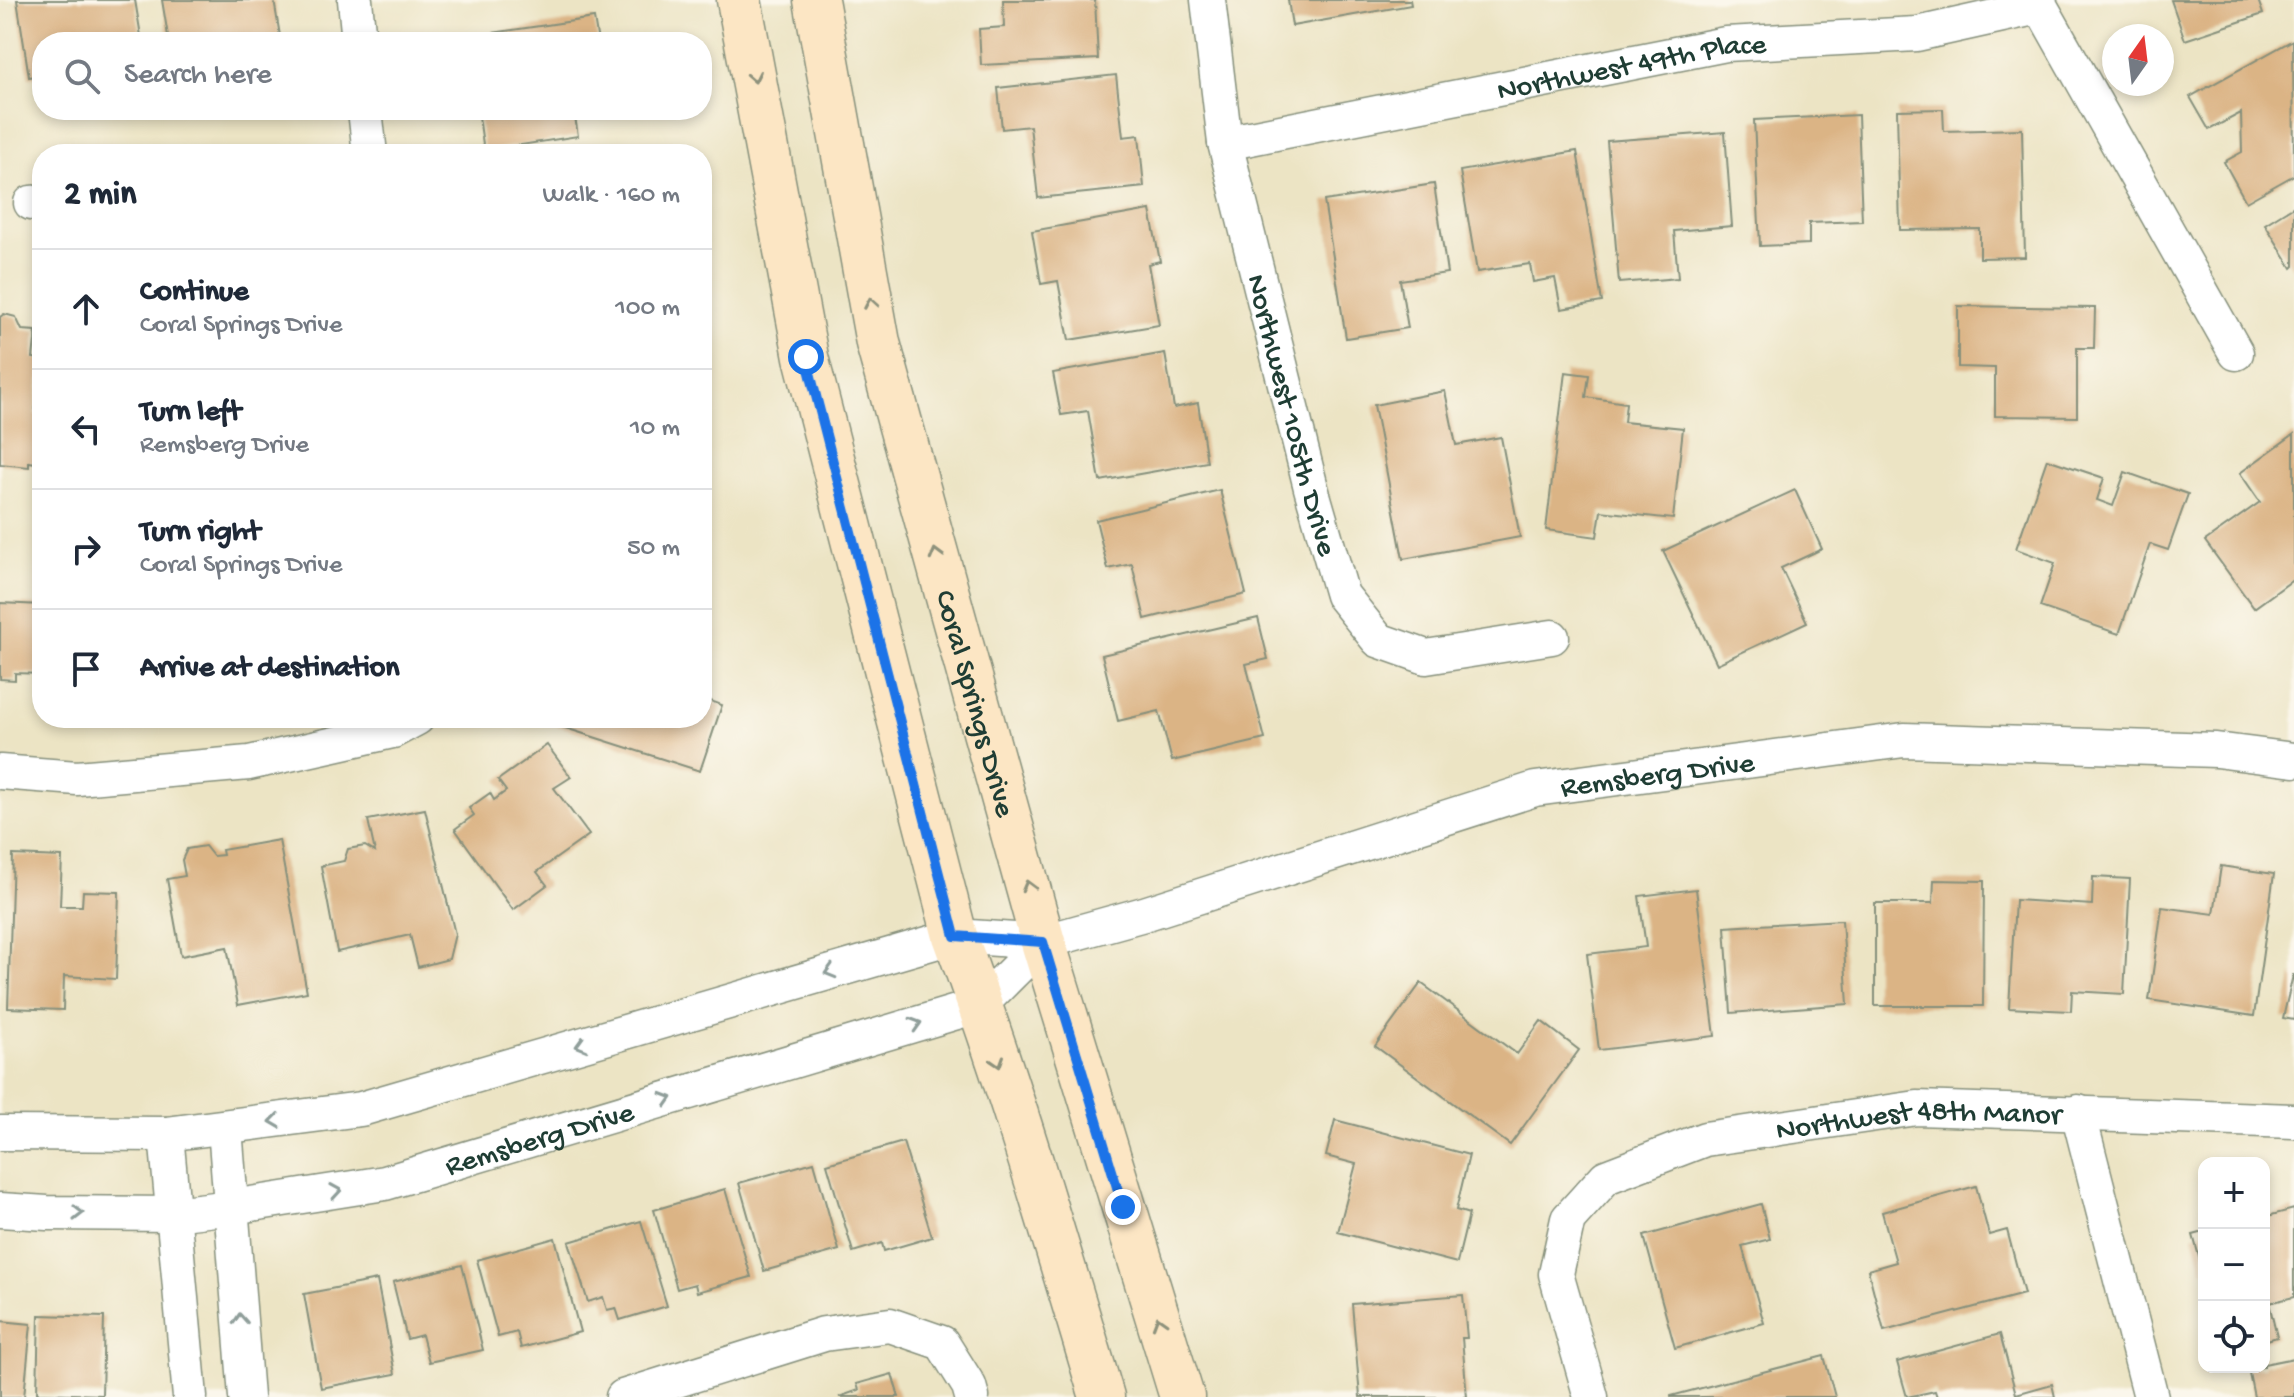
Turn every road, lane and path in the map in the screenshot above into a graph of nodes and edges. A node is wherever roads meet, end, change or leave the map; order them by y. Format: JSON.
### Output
{"nodes":[{"id":1,"x":355,"y":0,"type":"edge"},
{"id":2,"x":739,"y":0,"type":"edge"},
{"id":3,"x":816,"y":0,"type":"edge"},
{"id":4,"x":1208,"y":0,"type":"edge"},
{"id":5,"x":2038,"y":4,"type":"edge"},
{"id":6,"x":358,"y":32,"type":"edge"},
{"id":7,"x":365,"y":120,"type":"edge"},
{"id":8,"x":1225,"y":143,"type":"junction"},
{"id":9,"x":365,"y":144,"type":"edge"},
{"id":10,"x":2236,"y":353,"type":"dead end"},
{"id":11,"x":1552,"y":637,"type":"dead end"},
{"id":12,"x":399,"y":728,"type":"edge"},
{"id":13,"x":2294,"y":760,"type":"edge"},
{"id":14,"x":0,"y":772,"type":"edge"},
{"id":15,"x":955,"y":936,"type":"junction"},
{"id":16,"x":1043,"y":942,"type":"junction"},
{"id":17,"x":980,"y":1005,"type":"junction"},
{"id":18,"x":2078,"y":1112,"type":"junction"},
{"id":19,"x":2294,"y":1121,"type":"edge"},
{"id":20,"x":225,"y":1128,"type":"junction"},
{"id":21,"x":0,"y":1133,"type":"edge"},
{"id":22,"x":166,"y":1134,"type":"junction"},
{"id":23,"x":232,"y":1207,"type":"junction"},
{"id":24,"x":0,"y":1210,"type":"edge"},
{"id":25,"x":173,"y":1214,"type":"junction"},
{"id":26,"x":190,"y":1397,"type":"edge"},
{"id":27,"x":246,"y":1397,"type":"edge"},
{"id":28,"x":623,"y":1397,"type":"edge"},
{"id":29,"x":972,"y":1397,"type":"edge"},
{"id":30,"x":1102,"y":1397,"type":"edge"},
{"id":31,"x":1182,"y":1397,"type":"edge"},
{"id":32,"x":1591,"y":1397,"type":"edge"},
{"id":33,"x":2151,"y":1397,"type":"edge"}],
"edges":[{"from":1,"to":6,"type":"street"},
{"from":2,"to":15,"type":"main road","one_way":true},
{"from":16,"to":3,"type":"main road","name":"Coral Springs Drive","one_way":true},
{"from":4,"to":8,"type":"street","name":"Northwest 105th Drive"},
{"from":5,"to":8,"type":"street","name":"Northwest 49th Place"},
{"from":5,"to":10,"type":"street"},
{"from":7,"to":9,"type":"street"},
{"from":8,"to":11,"type":"street","name":"Northwest 105th Drive"},
{"from":12,"to":14,"type":"street"},
{"from":13,"to":16,"type":"street","name":"Remsberg Drive"},
{"from":15,"to":16,"type":"street","name":"Remsberg Drive"},
{"from":15,"to":17,"type":"main road"},
{"from":15,"to":20,"type":"street","name":"Remsberg Drive","one_way":true},
{"from":16,"to":17,"type":"street","name":"Remsberg Drive"},
{"from":31,"to":16,"type":"main road","name":"Coral Springs Drive","one_way":true},
{"from":23,"to":17,"type":"street","name":"Remsberg Drive","one_way":true},
{"from":17,"to":30,"type":"main road","one_way":true},
{"from":18,"to":19,"type":"street","name":"Northwest 48th Manor"},
{"from":18,"to":32,"type":"street","name":"Northwest 48th Manor"},
{"from":18,"to":33,"type":"street"},
{"from":20,"to":22,"type":"street","name":"Remsberg Drive"},
{"from":20,"to":23,"type":"street"},
{"from":21,"to":22,"type":"street","name":"Remsberg Drive"},
{"from":22,"to":25,"type":"street"},
{"from":23,"to":25,"type":"street","name":"Remsberg Drive"},
{"from":27,"to":23,"type":"street","one_way":true},
{"from":24,"to":25,"type":"street","name":"Remsberg Drive","one_way":true},
{"from":25,"to":26,"type":"street"},
{"from":28,"to":29,"type":"street"}]}
